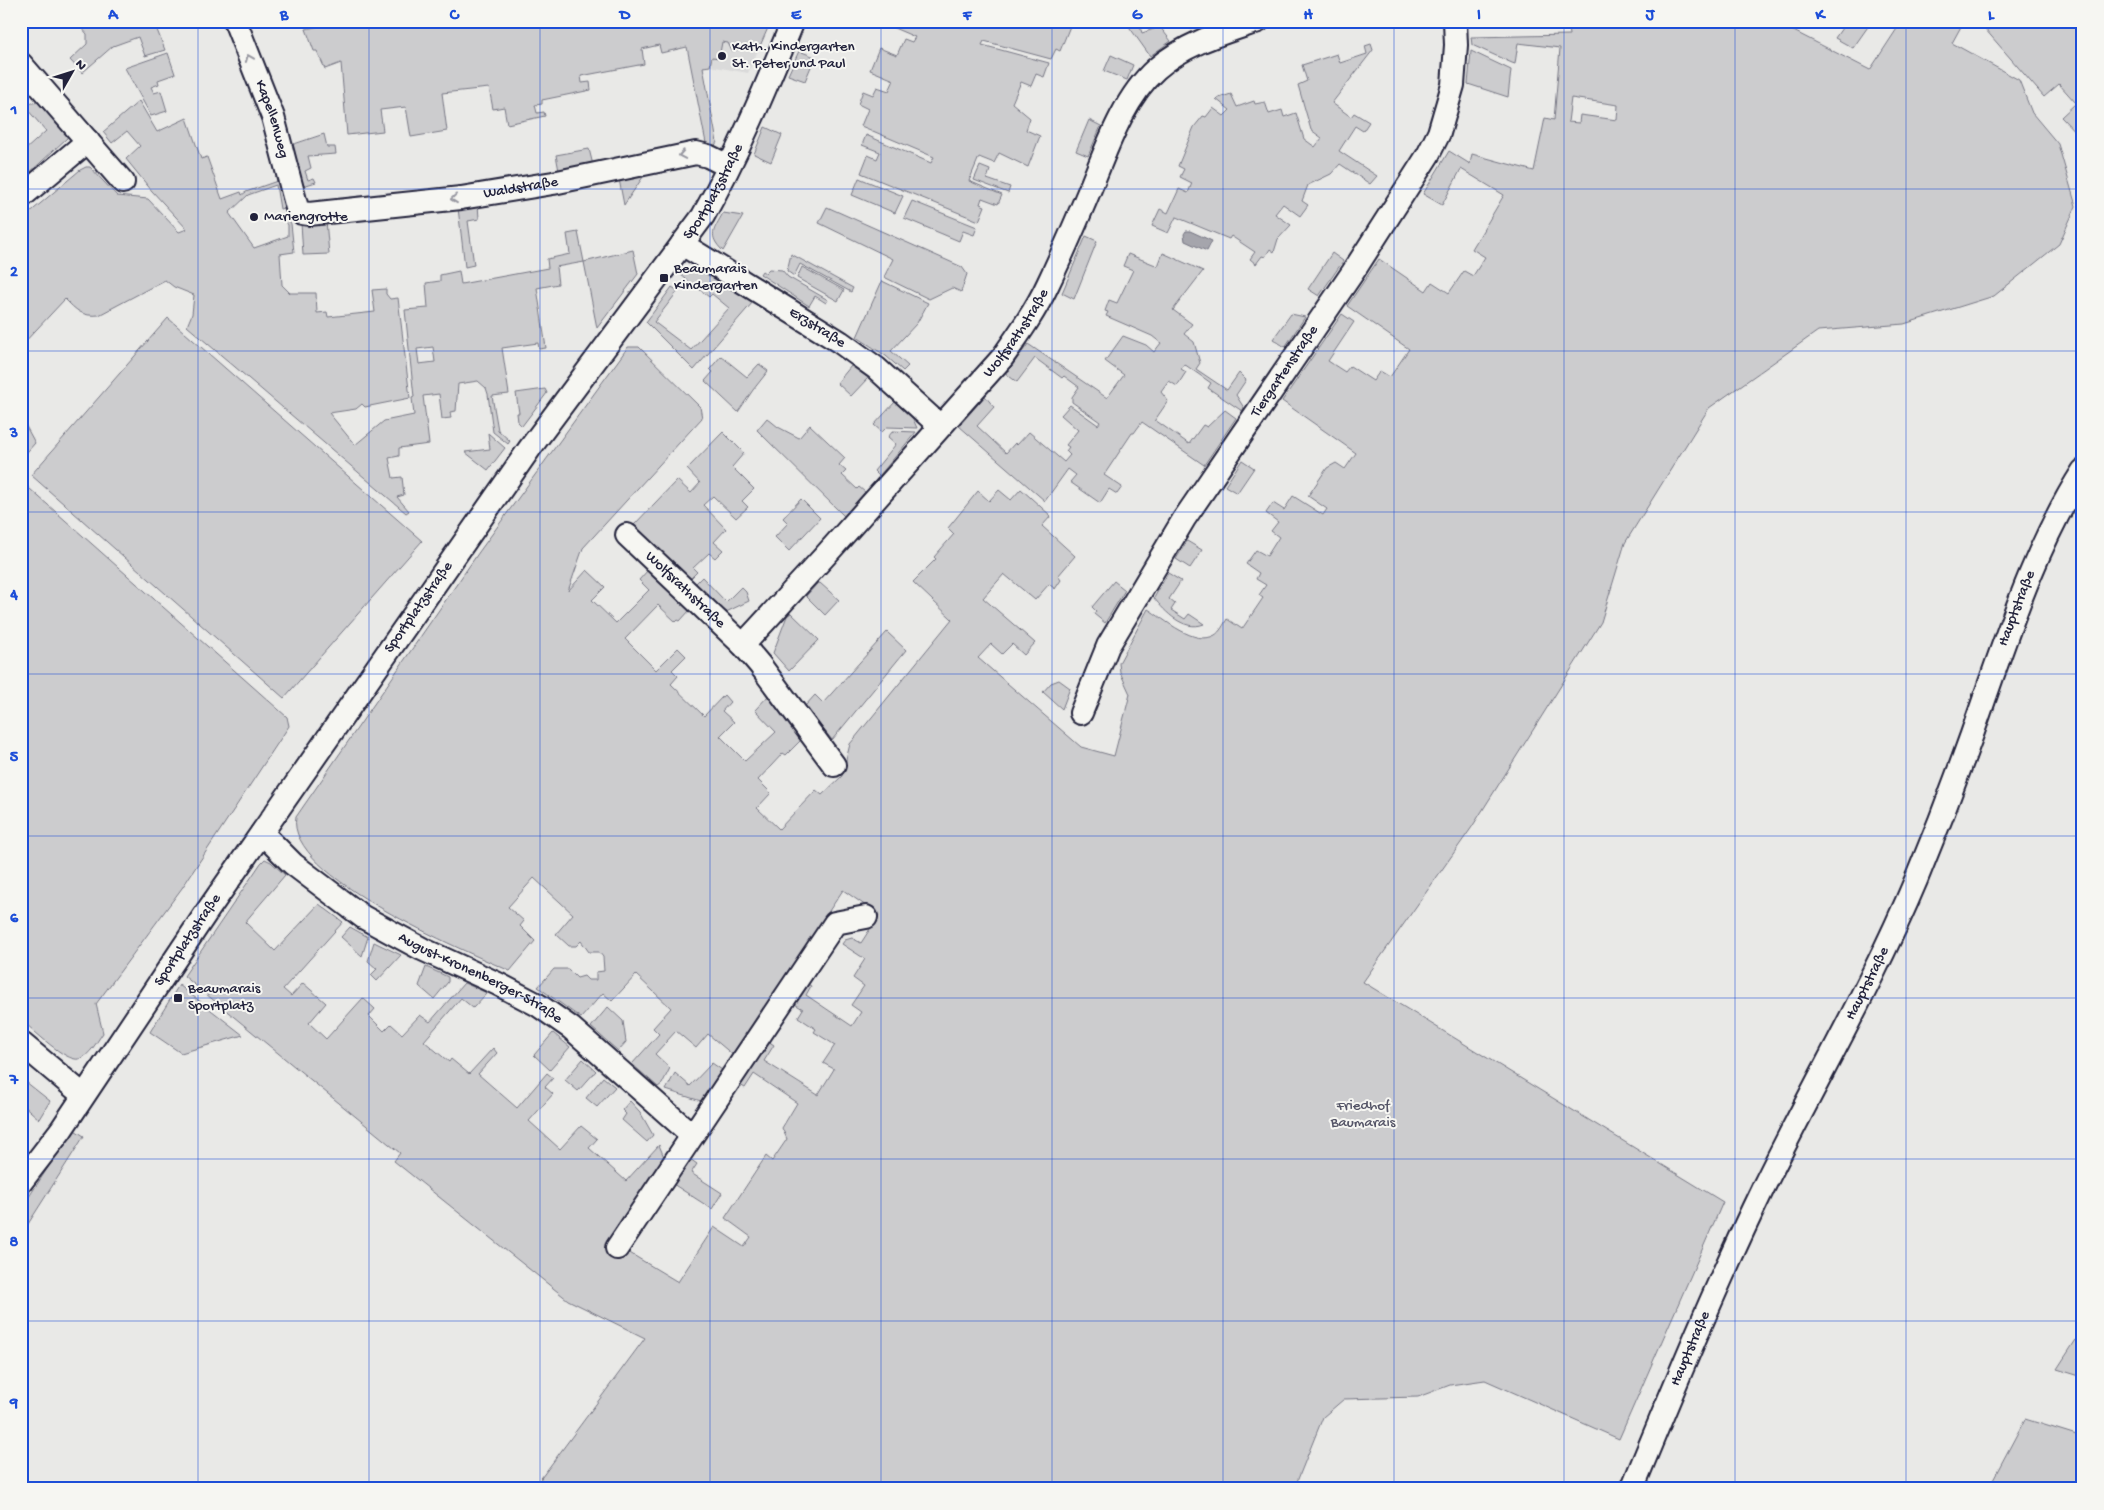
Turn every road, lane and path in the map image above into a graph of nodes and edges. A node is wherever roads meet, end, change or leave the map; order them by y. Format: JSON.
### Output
{"nodes":[{"id":1,"x":235,"y":21,"type":"edge"},
{"id":2,"x":793,"y":21,"type":"edge"},
{"id":3,"x":1258,"y":21,"type":"edge"},
{"id":4,"x":1455,"y":21,"type":"edge"},
{"id":5,"x":21,"y":64,"type":"edge"},
{"id":6,"x":88,"y":141,"type":"junction"},
{"id":7,"x":728,"y":166,"type":"junction"},
{"id":8,"x":123,"y":182,"type":"dead end"},
{"id":9,"x":21,"y":197,"type":"edge"},
{"id":10,"x":308,"y":214,"type":"joint"},
{"id":11,"x":682,"y":244,"type":"junction"},
{"id":12,"x":940,"y":426,"type":"junction"},
{"id":13,"x":2083,"y":471,"type":"edge"},
{"id":14,"x":626,"y":535,"type":"dead end"},
{"id":15,"x":743,"y":645,"type":"junction"},
{"id":16,"x":1081,"y":713,"type":"dead end"},
{"id":17,"x":834,"y":765,"type":"dead end"},
{"id":18,"x":262,"y":832,"type":"junction"},
{"id":19,"x":866,"y":917,"type":"dead end"},
{"id":20,"x":21,"y":1043,"type":"edge"},
{"id":21,"x":83,"y":1095,"type":"junction"},
{"id":22,"x":692,"y":1135,"type":"junction"},
{"id":23,"x":21,"y":1182,"type":"edge"},
{"id":24,"x":617,"y":1248,"type":"dead end"},
{"id":25,"x":1632,"y":1489,"type":"edge"}],
"edges":[{"from":10,"to":1,"type":"street","name":"Kapellenweg","one_way":true},
{"from":2,"to":7,"type":"street","name":"Sportplatzstraße"},
{"from":3,"to":12,"type":"street","name":"Wolfsrathstraße"},
{"from":4,"to":16,"type":"street","name":"Tiergartenstraße"},
{"from":5,"to":6,"type":"street"},
{"from":6,"to":8,"type":"street"},
{"from":6,"to":9,"type":"street"},
{"from":7,"to":10,"type":"street","name":"Waldstraße","one_way":true},
{"from":7,"to":11,"type":"street","name":"Sportplatzstraße"},
{"from":11,"to":12,"type":"street","name":"Erzstraße"},
{"from":11,"to":18,"type":"street","name":"Sportplatzstraße"},
{"from":12,"to":15,"type":"street","name":"Wolfsrathstraße"},
{"from":13,"to":25,"type":"street","name":"Hauptstraße"},
{"from":14,"to":15,"type":"street","name":"Wolfsrathstraße"},
{"from":15,"to":17,"type":"street","name":"Wolfsrathstraße"},
{"from":18,"to":21,"type":"street","name":"Sportplatzstraße"},
{"from":18,"to":22,"type":"street","name":"August-Kronenberger-Straße"},
{"from":19,"to":22,"type":"street"},
{"from":20,"to":21,"type":"street"},
{"from":21,"to":23,"type":"street","name":"Sportplatzstraße"},
{"from":22,"to":24,"type":"street"}]}
